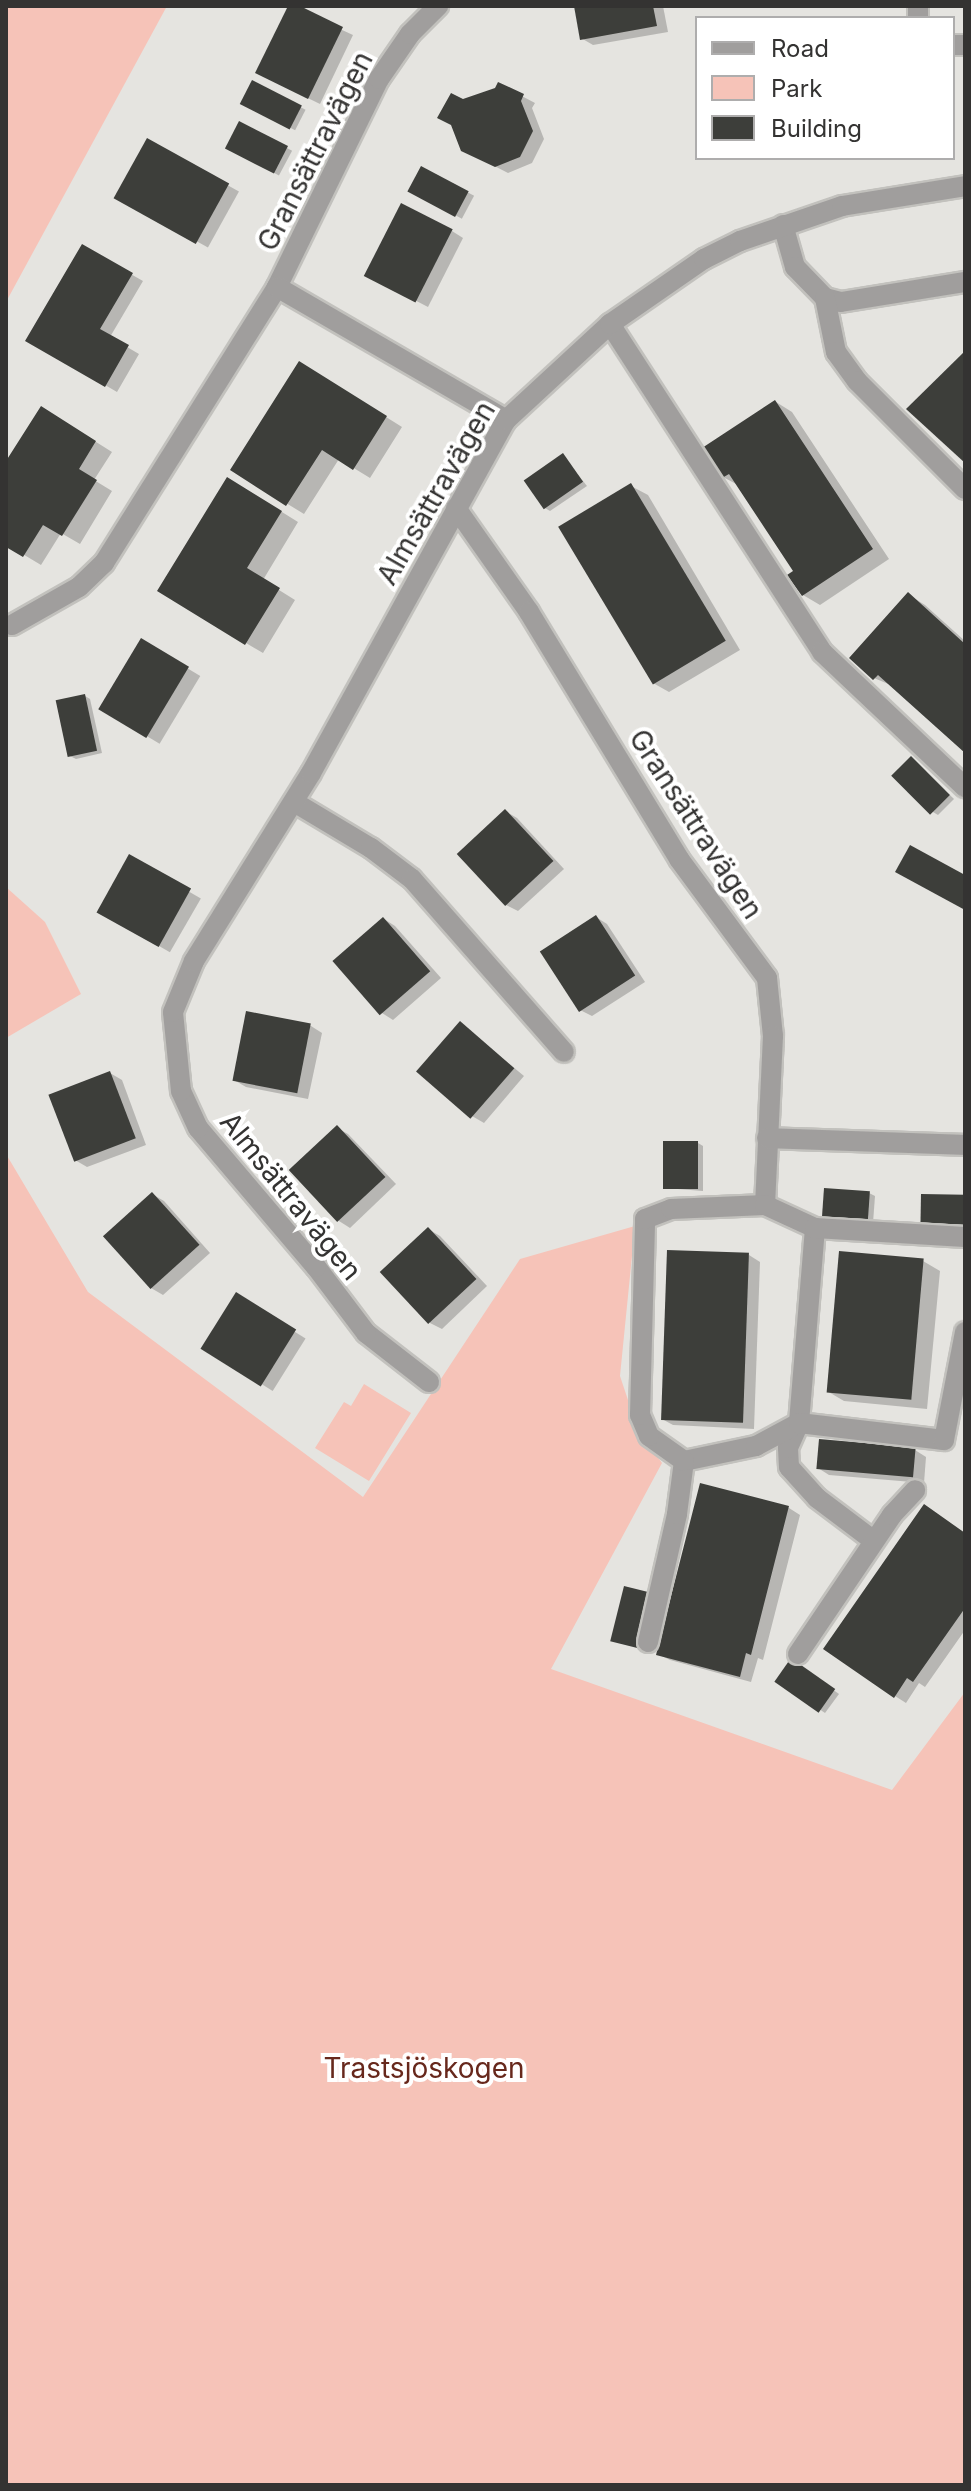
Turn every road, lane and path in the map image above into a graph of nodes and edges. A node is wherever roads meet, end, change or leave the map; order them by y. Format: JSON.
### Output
{"nodes":[{"id":1,"x":438,"y":6,"type":"edge"},
{"id":2,"x":965,"y":186,"type":"edge"},
{"id":3,"x":783,"y":225,"type":"junction"},
{"id":4,"x":965,"y":282,"type":"edge"},
{"id":5,"x":277,"y":287,"type":"junction"},
{"id":6,"x":825,"y":298,"type":"junction"},
{"id":7,"x":610,"y":324,"type":"junction"},
{"id":8,"x":506,"y":420,"type":"junction"},
{"id":9,"x":965,"y":489,"type":"edge"},
{"id":10,"x":456,"y":508,"type":"junction"},
{"id":11,"x":12,"y":625,"type":"dead end"},
{"id":12,"x":965,"y":787,"type":"edge"},
{"id":13,"x":294,"y":802,"type":"junction"},
{"id":14,"x":564,"y":1052,"type":"dead end"},
{"id":15,"x":767,"y":1138,"type":"junction"},
{"id":16,"x":965,"y":1145,"type":"edge"},
{"id":17,"x":765,"y":1205,"type":"junction"},
{"id":18,"x":815,"y":1228,"type":"junction"},
{"id":19,"x":965,"y":1237,"type":"edge"},
{"id":20,"x":965,"y":1332,"type":"edge"},
{"id":21,"x":429,"y":1382,"type":"dead end"},
{"id":22,"x":799,"y":1423,"type":"junction"},
{"id":23,"x":684,"y":1461,"type":"junction"},
{"id":24,"x":915,"y":1490,"type":"dead end"},
{"id":25,"x":874,"y":1541,"type":"junction"},
{"id":26,"x":648,"y":1642,"type":"dead end"},
{"id":27,"x":798,"y":1654,"type":"dead end"}],
"edges":[{"from":1,"to":5,"type":"street","name":"Gransättravägen"},
{"from":2,"to":3,"type":"street","name":"Almsättravägen"},
{"from":3,"to":6,"type":"street"},
{"from":3,"to":7,"type":"street","name":"Almsättravägen"},
{"from":4,"to":6,"type":"street"},
{"from":5,"to":8,"type":"street","name":"Gransättravägen"},
{"from":5,"to":11,"type":"street","name":"Gransättravägen"},
{"from":6,"to":9,"type":"street"},
{"from":7,"to":8,"type":"street","name":"Almsättravägen"},
{"from":7,"to":12,"type":"street"},
{"from":8,"to":10,"type":"street","name":"Almsättravägen"},
{"from":10,"to":13,"type":"street","name":"Almsättravägen"},
{"from":10,"to":15,"type":"street","name":"Gransättravägen"},
{"from":13,"to":14,"type":"street"},
{"from":13,"to":21,"type":"street","name":"Almsättravägen"},
{"from":15,"to":16,"type":"street"},
{"from":15,"to":17,"type":"street","name":"Gransättravägen"},
{"from":17,"to":18,"type":"street"},
{"from":17,"to":23,"type":"street"},
{"from":18,"to":19,"type":"street"},
{"from":18,"to":22,"type":"street"},
{"from":20,"to":22,"type":"street"},
{"from":22,"to":23,"type":"street"},
{"from":22,"to":25,"type":"street"},
{"from":23,"to":26,"type":"street"},
{"from":24,"to":25,"type":"street"},
{"from":25,"to":27,"type":"street"}]}
